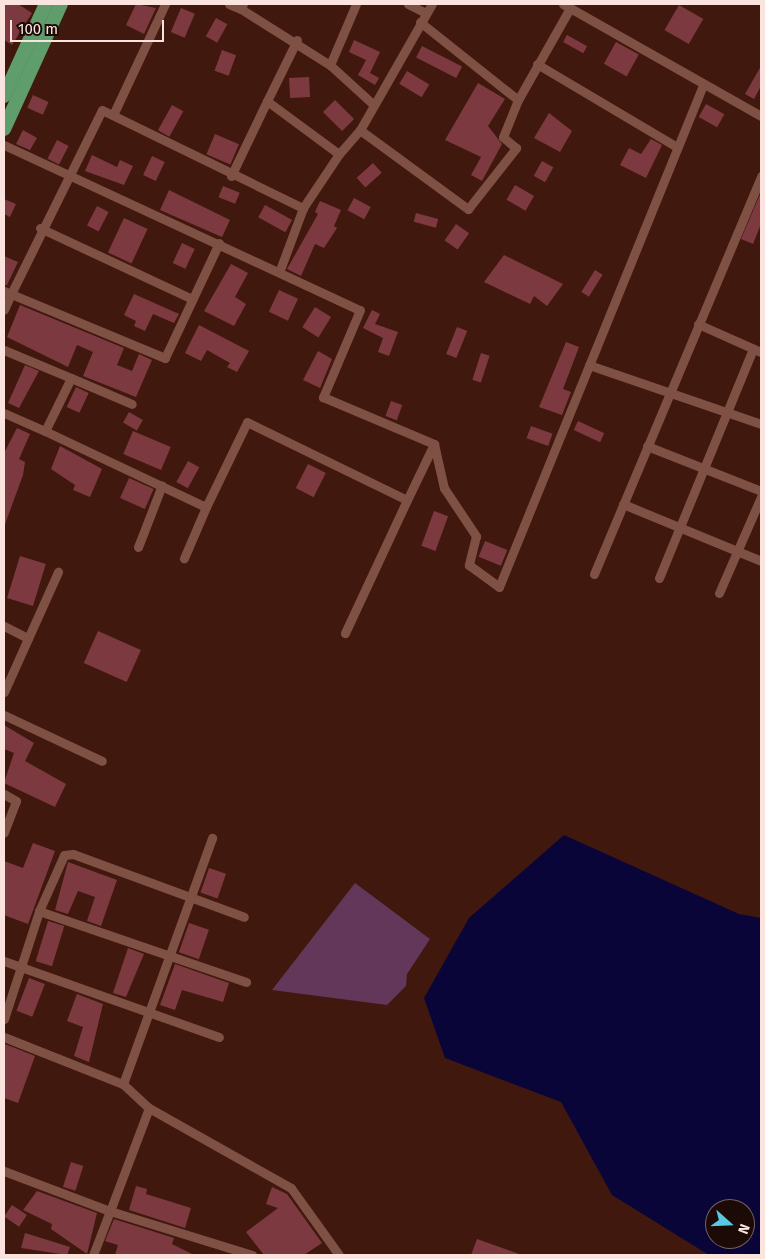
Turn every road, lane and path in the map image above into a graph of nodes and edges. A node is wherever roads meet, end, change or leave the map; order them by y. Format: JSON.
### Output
{"nodes":[{"id":1,"x":46,"y":4,"type":"edge"},
{"id":2,"x":62,"y":4,"type":"edge"},
{"id":3,"x":165,"y":4,"type":"edge"},
{"id":4,"x":229,"y":4,"type":"edge"},
{"id":5,"x":356,"y":4,"type":"edge"},
{"id":6,"x":408,"y":4,"type":"edge"},
{"id":7,"x":432,"y":4,"type":"edge"},
{"id":8,"x":242,"y":6,"type":"edge"},
{"id":9,"x":567,"y":6,"type":"edge"},
{"id":10,"x":426,"y":13,"type":"junction"},
{"id":11,"x":420,"y":22,"type":"junction"},
{"id":12,"x":297,"y":40,"type":"junction"},
{"id":13,"x":537,"y":64,"type":"junction"},
{"id":14,"x":330,"y":65,"type":"junction"},
{"id":15,"x":17,"y":84,"type":"junction"},
{"id":16,"x":704,"y":85,"type":"junction"},
{"id":17,"x":4,"y":96,"type":"edge"},
{"id":18,"x":518,"y":100,"type":"junction"},
{"id":19,"x":267,"y":101,"type":"junction"},
{"id":20,"x":374,"y":105,"type":"junction"},
{"id":21,"x":113,"y":115,"type":"junction"},
{"id":22,"x":761,"y":116,"type":"edge"},
{"id":23,"x":4,"y":129,"type":"edge"},
{"id":24,"x":360,"y":130,"type":"junction"},
{"id":25,"x":4,"y":145,"type":"edge"},
{"id":26,"x":677,"y":147,"type":"junction"},
{"id":27,"x":339,"y":154,"type":"junction"},
{"id":28,"x":68,"y":174,"type":"junction"},
{"id":29,"x":231,"y":176,"type":"junction"},
{"id":30,"x":761,"y":176,"type":"edge"},
{"id":31,"x":303,"y":208,"type":"junction"},
{"id":32,"x":40,"y":228,"type":"junction"},
{"id":33,"x":219,"y":243,"type":"junction"},
{"id":34,"x":280,"y":270,"type":"junction"},
{"id":35,"x":8,"y":293,"type":"edge"},
{"id":36,"x":192,"y":299,"type":"junction"},
{"id":37,"x":4,"y":310,"type":"edge"},
{"id":38,"x":698,"y":324,"type":"junction"},
{"id":39,"x":4,"y":350,"type":"edge"},
{"id":40,"x":757,"y":350,"type":"edge"},
{"id":41,"x":589,"y":365,"type":"junction"},
{"id":42,"x":72,"y":378,"type":"junction"},
{"id":43,"x":669,"y":392,"type":"junction"},
{"id":44,"x":132,"y":404,"type":"dead end"},
{"id":45,"x":728,"y":411,"type":"junction"},
{"id":46,"x":4,"y":413,"type":"edge"},
{"id":47,"x":761,"y":424,"type":"edge"},
{"id":48,"x":45,"y":431,"type":"junction"},
{"id":49,"x":434,"y":444,"type":"junction"},
{"id":50,"x":647,"y":446,"type":"junction"},
{"id":51,"x":705,"y":467,"type":"junction"},
{"id":52,"x":162,"y":485,"type":"junction"},
{"id":53,"x":761,"y":491,"type":"edge"},
{"id":54,"x":761,"y":497,"type":"edge"},
{"id":55,"x":407,"y":500,"type":"junction"},
{"id":56,"x":623,"y":504,"type":"junction"},
{"id":57,"x":206,"y":507,"type":"junction"},
{"id":58,"x":680,"y":528,"type":"junction"},
{"id":59,"x":138,"y":547,"type":"dead end"},
{"id":60,"x":739,"y":551,"type":"junction"},
{"id":61,"x":184,"y":558,"type":"dead end"},
{"id":62,"x":761,"y":560,"type":"edge"},
{"id":63,"x":58,"y":572,"type":"dead end"},
{"id":64,"x":594,"y":574,"type":"dead end"},
{"id":65,"x":659,"y":578,"type":"dead end"},
{"id":66,"x":719,"y":593,"type":"dead end"},
{"id":67,"x":4,"y":626,"type":"edge"},
{"id":68,"x":345,"y":632,"type":"dead end"},
{"id":69,"x":28,"y":638,"type":"junction"},
{"id":70,"x":4,"y":692,"type":"edge"},
{"id":71,"x":4,"y":715,"type":"edge"},
{"id":72,"x":102,"y":761,"type":"dead end"},
{"id":73,"x":4,"y":794,"type":"edge"},
{"id":74,"x":4,"y":832,"type":"edge"},
{"id":75,"x":212,"y":838,"type":"dead end"},
{"id":76,"x":189,"y":897,"type":"junction"},
{"id":77,"x":39,"y":910,"type":"junction"},
{"id":78,"x":244,"y":917,"type":"dead end"},
{"id":79,"x":168,"y":955,"type":"junction"},
{"id":80,"x":4,"y":961,"type":"edge"},
{"id":81,"x":22,"y":968,"type":"junction"},
{"id":82,"x":246,"y":982,"type":"dead end"},
{"id":83,"x":148,"y":1013,"type":"junction"},
{"id":84,"x":4,"y":1019,"type":"edge"},
{"id":85,"x":4,"y":1037,"type":"edge"},
{"id":86,"x":219,"y":1037,"type":"dead end"},
{"id":87,"x":122,"y":1084,"type":"junction"},
{"id":88,"x":149,"y":1108,"type":"junction"},
{"id":89,"x":4,"y":1171,"type":"edge"},
{"id":90,"x":110,"y":1211,"type":"junction"},
{"id":91,"x":93,"y":1255,"type":"edge"},
{"id":92,"x":252,"y":1255,"type":"edge"},
{"id":93,"x":338,"y":1255,"type":"edge"}],
"edges":[{"from":1,"to":15,"type":"main road"},
{"from":2,"to":15,"type":"main road"},
{"from":3,"to":21,"type":"street"},
{"from":4,"to":8,"type":"street"},
{"from":5,"to":14,"type":"street"},
{"from":6,"to":10,"type":"street"},
{"from":7,"to":10,"type":"street"},
{"from":8,"to":12,"type":"street"},
{"from":9,"to":13,"type":"street"},
{"from":9,"to":16,"type":"street"},
{"from":10,"to":11,"type":"street"},
{"from":11,"to":18,"type":"street"},
{"from":11,"to":20,"type":"street"},
{"from":12,"to":14,"type":"street"},
{"from":12,"to":19,"type":"street"},
{"from":13,"to":18,"type":"street"},
{"from":13,"to":26,"type":"street"},
{"from":14,"to":20,"type":"street"},
{"from":15,"to":17,"type":"main road"},
{"from":15,"to":23,"type":"main road"},
{"from":16,"to":22,"type":"street"},
{"from":16,"to":26,"type":"street"},
{"from":18,"to":24,"type":"street"},
{"from":19,"to":27,"type":"street"},
{"from":19,"to":29,"type":"street"},
{"from":20,"to":24,"type":"street"},
{"from":21,"to":28,"type":"street"},
{"from":21,"to":29,"type":"street"},
{"from":24,"to":27,"type":"street"},
{"from":25,"to":28,"type":"street"},
{"from":26,"to":41,"type":"street"},
{"from":27,"to":31,"type":"street"},
{"from":28,"to":32,"type":"street"},
{"from":28,"to":33,"type":"street"},
{"from":29,"to":31,"type":"street"},
{"from":30,"to":38,"type":"street"},
{"from":31,"to":34,"type":"street"},
{"from":32,"to":35,"type":"street"},
{"from":32,"to":36,"type":"street"},
{"from":33,"to":34,"type":"street"},
{"from":33,"to":36,"type":"street"},
{"from":34,"to":49,"type":"street"},
{"from":35,"to":36,"type":"street"},
{"from":35,"to":37,"type":"street"},
{"from":38,"to":40,"type":"street"},
{"from":38,"to":43,"type":"street"},
{"from":39,"to":42,"type":"street"},
{"from":40,"to":45,"type":"street"},
{"from":41,"to":43,"type":"street"},
{"from":41,"to":49,"type":"street"},
{"from":42,"to":44,"type":"street"},
{"from":42,"to":48,"type":"street"},
{"from":43,"to":45,"type":"street"},
{"from":43,"to":50,"type":"street"},
{"from":45,"to":47,"type":"street"},
{"from":45,"to":51,"type":"street"},
{"from":46,"to":48,"type":"street"},
{"from":48,"to":52,"type":"street"},
{"from":49,"to":55,"type":"street"},
{"from":50,"to":51,"type":"street"},
{"from":50,"to":56,"type":"street"},
{"from":51,"to":53,"type":"street"},
{"from":51,"to":58,"type":"street"},
{"from":52,"to":57,"type":"street"},
{"from":52,"to":59,"type":"street"},
{"from":54,"to":60,"type":"street"},
{"from":55,"to":57,"type":"street"},
{"from":55,"to":68,"type":"street"},
{"from":56,"to":58,"type":"street"},
{"from":56,"to":64,"type":"street"},
{"from":57,"to":61,"type":"street"},
{"from":58,"to":60,"type":"street"},
{"from":58,"to":65,"type":"street"},
{"from":60,"to":62,"type":"street"},
{"from":60,"to":66,"type":"street"},
{"from":63,"to":69,"type":"street"},
{"from":67,"to":69,"type":"street"},
{"from":69,"to":70,"type":"street"},
{"from":71,"to":72,"type":"street"},
{"from":73,"to":74,"type":"street"},
{"from":75,"to":76,"type":"street"},
{"from":76,"to":77,"type":"street"},
{"from":76,"to":78,"type":"street"},
{"from":76,"to":79,"type":"street"},
{"from":77,"to":79,"type":"street"},
{"from":77,"to":81,"type":"street"},
{"from":79,"to":82,"type":"street"},
{"from":79,"to":83,"type":"street"},
{"from":80,"to":81,"type":"street"},
{"from":81,"to":83,"type":"street"},
{"from":81,"to":84,"type":"street"},
{"from":83,"to":86,"type":"street"},
{"from":83,"to":87,"type":"street"},
{"from":85,"to":87,"type":"street"},
{"from":87,"to":88,"type":"street"},
{"from":88,"to":90,"type":"street"},
{"from":88,"to":93,"type":"street"},
{"from":89,"to":90,"type":"street"},
{"from":90,"to":91,"type":"street"},
{"from":90,"to":92,"type":"street"}]}
